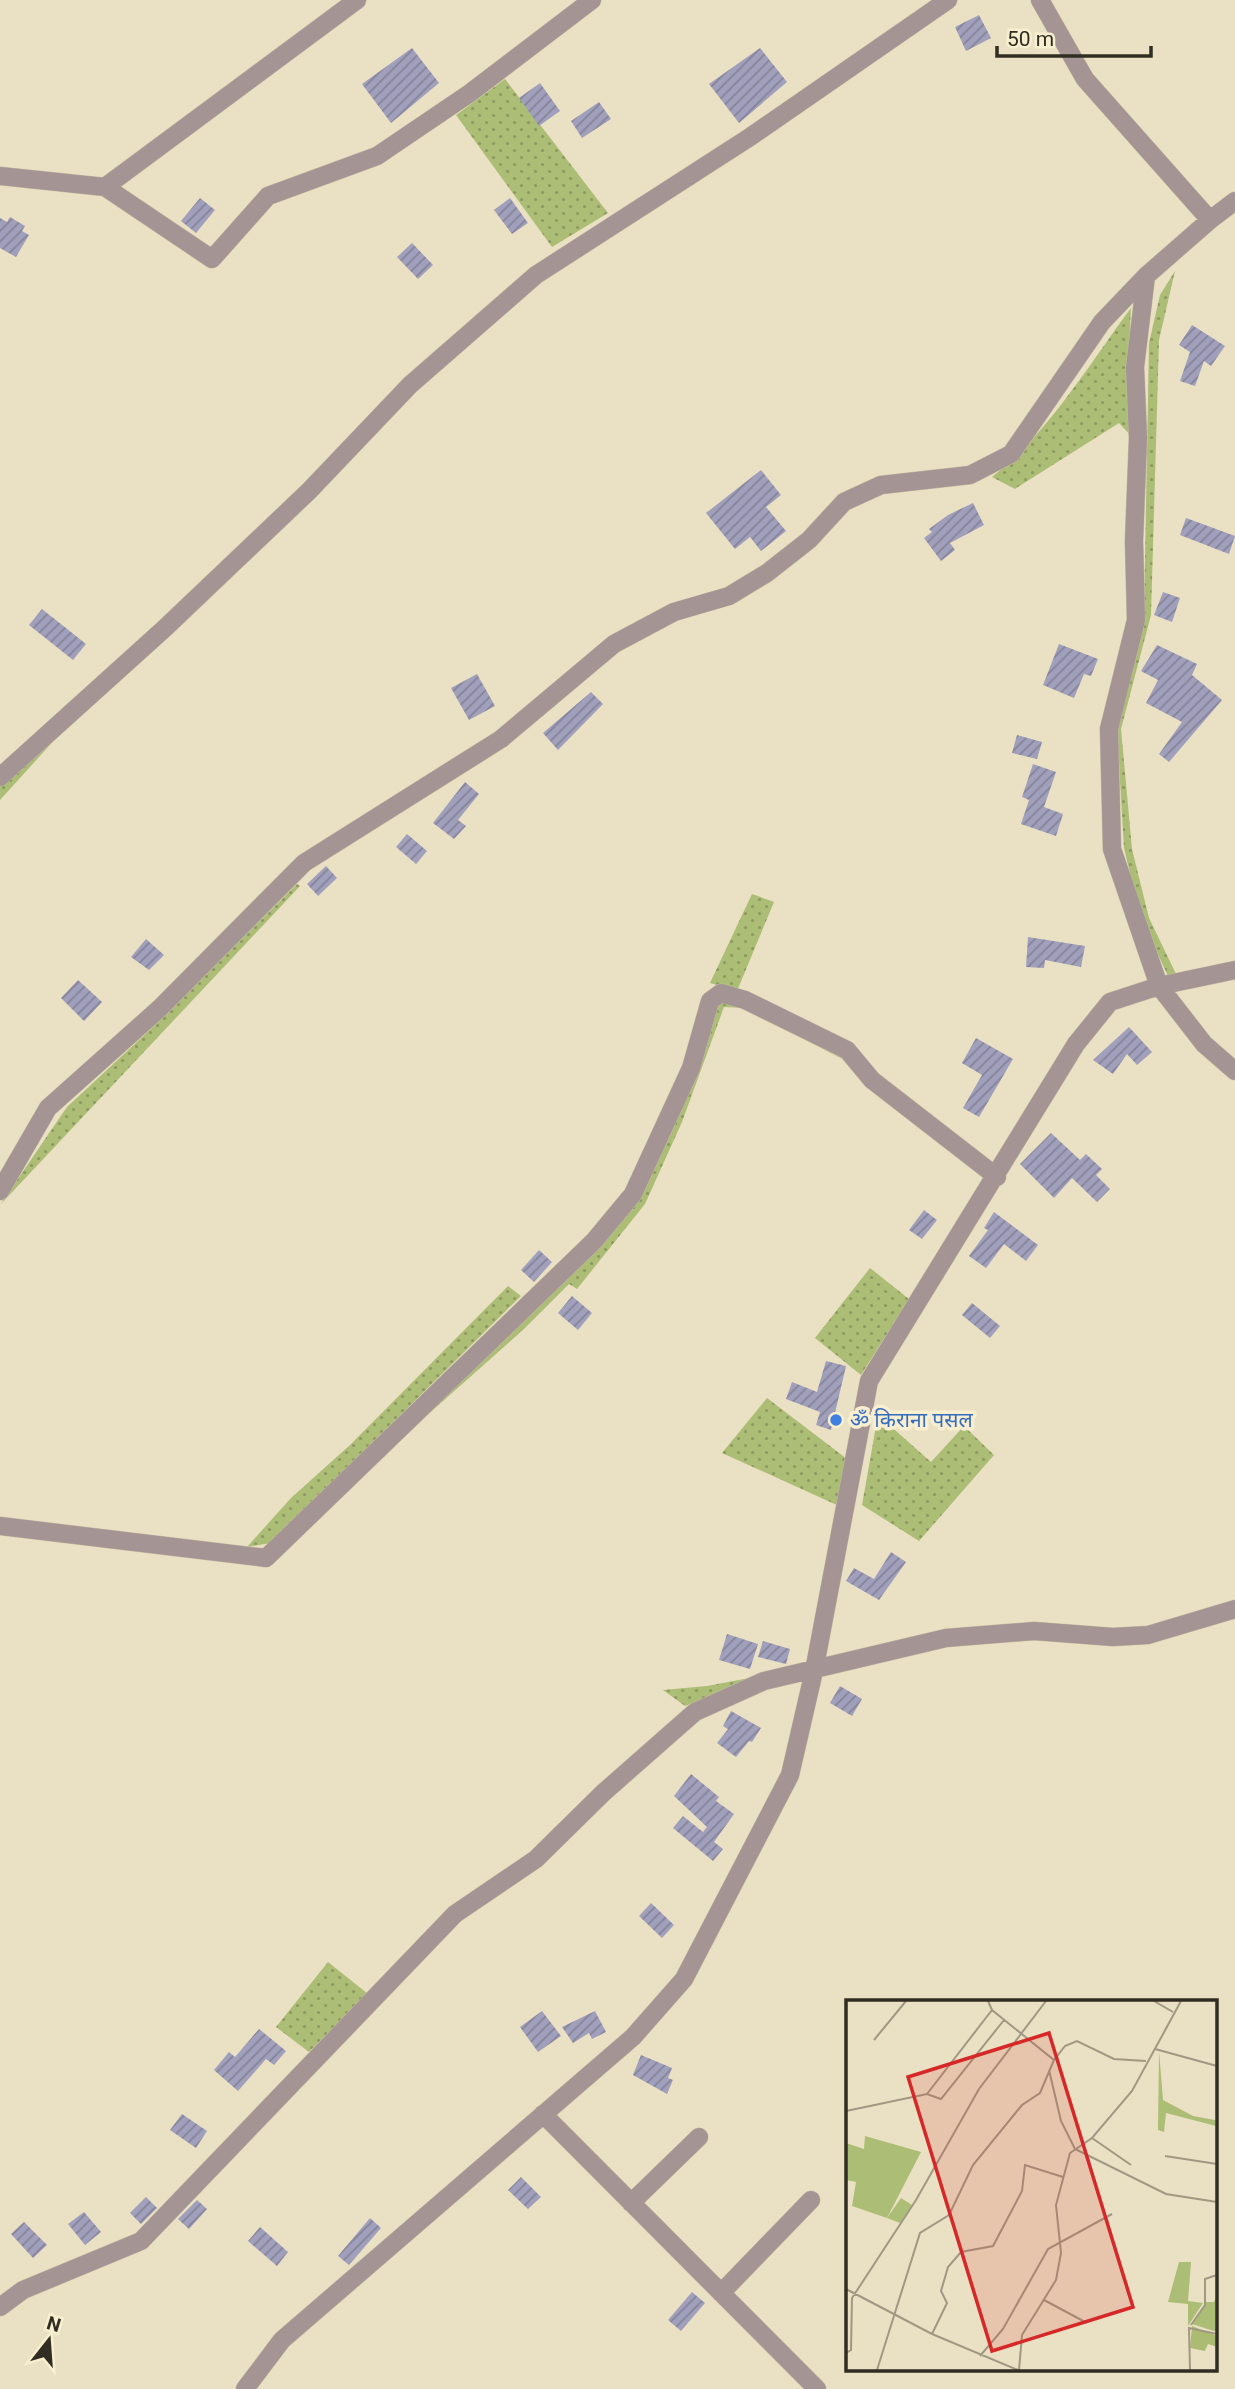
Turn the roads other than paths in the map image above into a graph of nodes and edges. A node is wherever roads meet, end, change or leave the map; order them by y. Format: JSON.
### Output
{"nodes":[{"id":1,"x":357,"y":0,"type":"edge"},
{"id":2,"x":592,"y":0,"type":"edge"},
{"id":3,"x":948,"y":0,"type":"edge"},
{"id":4,"x":1040,"y":0,"type":"edge"},
{"id":5,"x":0,"y":176,"type":"edge"},
{"id":6,"x":106,"y":187,"type":"junction"},
{"id":7,"x":1235,"y":201,"type":"edge"},
{"id":8,"x":1210,"y":220,"type":"junction"},
{"id":9,"x":1146,"y":276,"type":"junction"},
{"id":10,"x":0,"y":777,"type":"edge"},
{"id":11,"x":1235,"y":970,"type":"edge"},
{"id":12,"x":1159,"y":986,"type":"junction"},
{"id":13,"x":1235,"y":1071,"type":"edge"},
{"id":14,"x":997,"y":1177,"type":"junction"},
{"id":15,"x":0,"y":1191,"type":"edge"},
{"id":16,"x":0,"y":1526,"type":"edge"},
{"id":17,"x":1235,"y":1609,"type":"edge"},
{"id":18,"x":814,"y":1671,"type":"junction"},
{"id":19,"x":543,"y":2114,"type":"junction"},
{"id":20,"x":699,"y":2137,"type":"dead end"},
{"id":21,"x":811,"y":2200,"type":"dead end"},
{"id":22,"x":631,"y":2203,"type":"junction"},
{"id":23,"x":721,"y":2293,"type":"junction"},
{"id":24,"x":0,"y":2307,"type":"edge"},
{"id":25,"x":245,"y":2389,"type":"edge"},
{"id":26,"x":817,"y":2389,"type":"edge"}],
"edges":[{"from":1,"to":6,"type":"street"},
{"from":2,"to":6,"type":"street"},
{"from":3,"to":10,"type":"street"},
{"from":4,"to":8,"type":"street"},
{"from":5,"to":6,"type":"street"},
{"from":7,"to":8,"type":"street"},
{"from":8,"to":9,"type":"street"},
{"from":9,"to":12,"type":"street"},
{"from":9,"to":15,"type":"street"},
{"from":11,"to":12,"type":"street"},
{"from":12,"to":13,"type":"street"},
{"from":12,"to":14,"type":"street"},
{"from":14,"to":16,"type":"street"},
{"from":14,"to":18,"type":"street"},
{"from":17,"to":18,"type":"street"},
{"from":18,"to":19,"type":"street"},
{"from":18,"to":24,"type":"street"},
{"from":19,"to":22,"type":"street"},
{"from":19,"to":25,"type":"street"},
{"from":20,"to":22,"type":"street"},
{"from":21,"to":23,"type":"street"},
{"from":22,"to":23,"type":"street"},
{"from":23,"to":26,"type":"street"}]}
